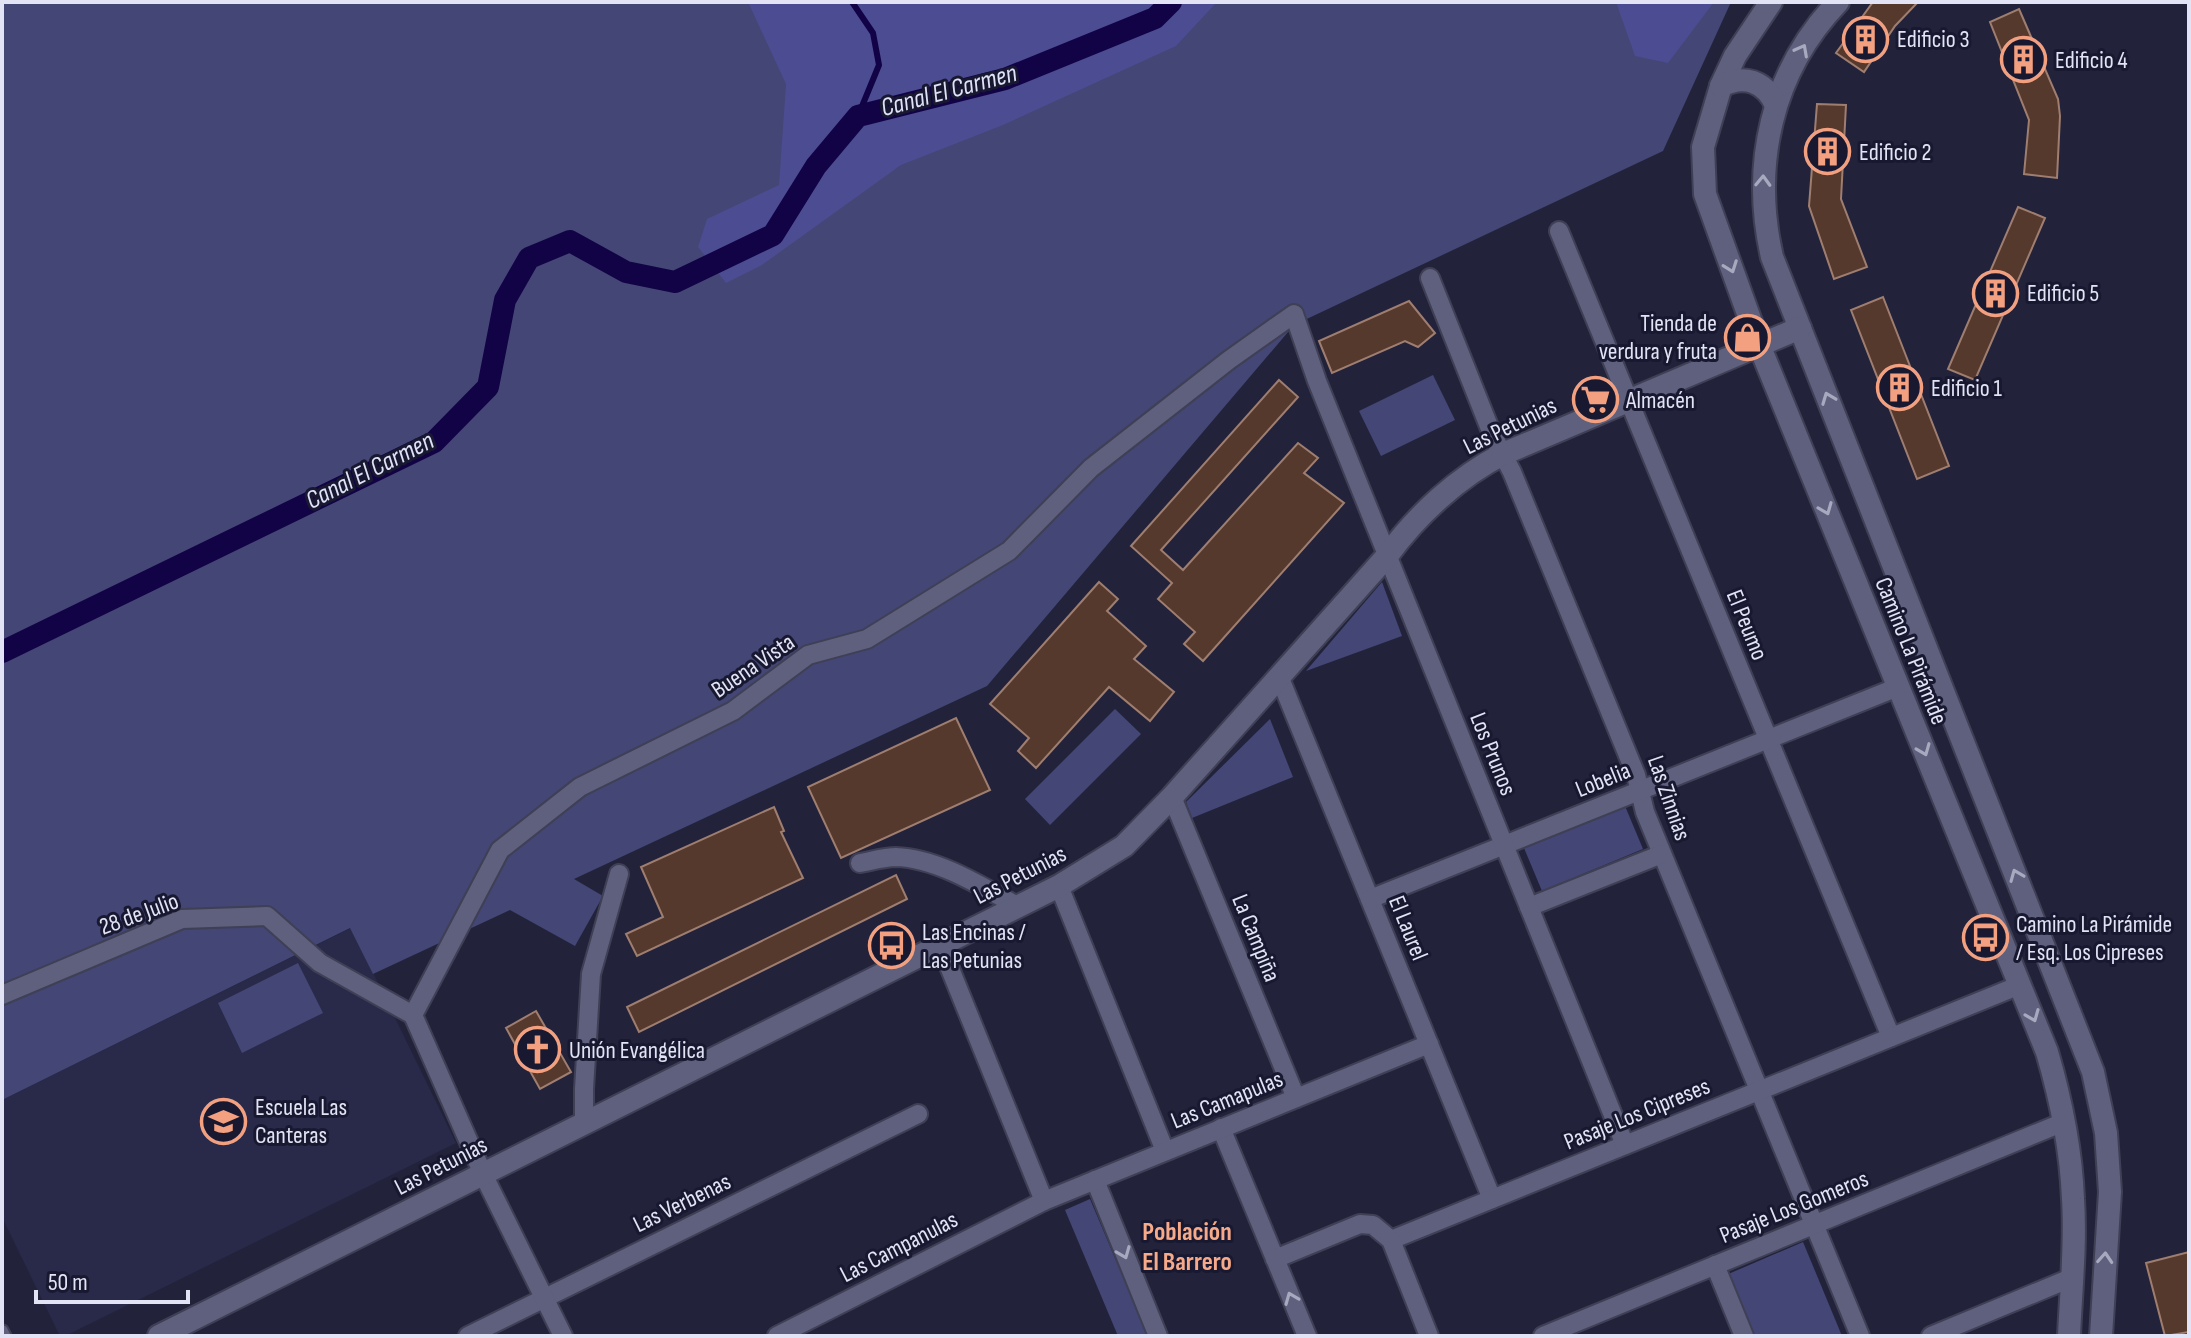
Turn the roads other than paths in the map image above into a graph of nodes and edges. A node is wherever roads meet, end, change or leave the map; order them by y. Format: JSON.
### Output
{"nodes":[{"id":1,"x":1771,"y":2,"type":"edge"},
{"id":2,"x":1838,"y":2,"type":"edge"},
{"id":3,"x":1721,"y":86,"type":"junction"},
{"id":4,"x":1776,"y":105,"type":"junction"},
{"id":5,"x":1559,"y":231,"type":"dead end"},
{"id":6,"x":1430,"y":278,"type":"dead end"},
{"id":7,"x":1800,"y":328,"type":"junction"},
{"id":8,"x":1760,"y":347,"type":"junction"},
{"id":9,"x":1317,"y":381,"type":"joint"},
{"id":10,"x":1629,"y":400,"type":"junction"},
{"id":11,"x":1503,"y":454,"type":"junction"},
{"id":12,"x":1387,"y":556,"type":"junction"},
{"id":13,"x":1279,"y":676,"type":"junction"},
{"id":14,"x":1898,"y":687,"type":"junction"},
{"id":15,"x":1768,"y":739,"type":"junction"},
{"id":16,"x":1640,"y":791,"type":"junction"},
{"id":17,"x":1172,"y":797,"type":"junction"},
{"id":18,"x":1504,"y":846,"type":"junction"},
{"id":19,"x":1662,"y":854,"type":"junction"},
{"id":20,"x":860,"y":863,"type":"dead end"},
{"id":21,"x":619,"y":874,"type":"dead end"},
{"id":22,"x":1059,"y":886,"type":"junction"},
{"id":23,"x":1370,"y":899,"type":"junction"},
{"id":24,"x":1017,"y":906,"type":"junction"},
{"id":25,"x":1529,"y":907,"type":"junction"},
{"id":26,"x":940,"y":944,"type":"junction"},
{"id":27,"x":2020,"y":985,"type":"junction"},
{"id":28,"x":2,"y":995,"type":"edge"},
{"id":29,"x":413,"y":1015,"type":"junction"},
{"id":30,"x":1891,"y":1037,"type":"junction"},
{"id":31,"x":1429,"y":1044,"type":"junction"},
{"id":32,"x":1760,"y":1090,"type":"junction"},
{"id":33,"x":1296,"y":1098,"type":"junction"},
{"id":34,"x":918,"y":1114,"type":"dead end"},
{"id":35,"x":584,"y":1121,"type":"junction"},
{"id":36,"x":2064,"y":1122,"type":"junction"},
{"id":37,"x":1221,"y":1128,"type":"junction"},
{"id":38,"x":1625,"y":1145,"type":"junction"},
{"id":39,"x":1165,"y":1151,"type":"junction"},
{"id":40,"x":483,"y":1174,"type":"junction"},
{"id":41,"x":1095,"y":1180,"type":"junction"},
{"id":42,"x":1492,"y":1199,"type":"junction"},
{"id":43,"x":1044,"y":1201,"type":"junction"},
{"id":44,"x":1815,"y":1224,"type":"junction"},
{"id":45,"x":1391,"y":1240,"type":"junction"},
{"id":46,"x":1275,"y":1259,"type":"junction"},
{"id":47,"x":1715,"y":1265,"type":"junction"},
{"id":48,"x":2071,"y":1278,"type":"junction"},
{"id":49,"x":544,"y":1298,"type":"junction"},
{"id":50,"x":159,"y":1336,"type":"edge"},
{"id":51,"x":468,"y":1336,"type":"edge"},
{"id":52,"x":563,"y":1336,"type":"edge"},
{"id":53,"x":777,"y":1336,"type":"edge"},
{"id":54,"x":1158,"y":1336,"type":"edge"},
{"id":55,"x":1307,"y":1336,"type":"edge"},
{"id":56,"x":1429,"y":1336,"type":"edge"},
{"id":57,"x":1543,"y":1336,"type":"edge"},
{"id":58,"x":1744,"y":1336,"type":"edge"},
{"id":59,"x":1860,"y":1336,"type":"edge"},
{"id":60,"x":1931,"y":1336,"type":"edge"},
{"id":61,"x":2069,"y":1336,"type":"edge"},
{"id":62,"x":2101,"y":1336,"type":"edge"}],
"edges":[{"from":1,"to":3,"type":"street","name":"Camino La Pirámide"},
{"from":4,"to":2,"type":"street","name":"Camino La Pirámide","one_way":true},
{"from":3,"to":4,"type":"street"},
{"from":3,"to":8,"type":"street","name":"Camino La Pirámide","one_way":true},
{"from":7,"to":4,"type":"street","name":"Camino La Pirámide","one_way":true},
{"from":5,"to":10,"type":"street","name":"El Peumo"},
{"from":6,"to":11,"type":"street","name":"Las Zinnias"},
{"from":7,"to":8,"type":"street","name":"Las Petunias"},
{"from":62,"to":7,"type":"street","name":"Camino La Pirámide","one_way":true},
{"from":8,"to":10,"type":"street","name":"Las Petunias"},
{"from":8,"to":14,"type":"street","name":"Camino La Pirámide","one_way":true},
{"from":9,"to":12,"type":"street","name":"Los Prunos"},
{"from":9,"to":29,"type":"street","name":"Buena Vista"},
{"from":10,"to":11,"type":"street","name":"Las Petunias"},
{"from":10,"to":15,"type":"street","name":"El Peumo"},
{"from":11,"to":12,"type":"street","name":"Las Petunias"},
{"from":11,"to":16,"type":"street","name":"Las Zinnias"},
{"from":12,"to":13,"type":"street","name":"Las Petunias"},
{"from":12,"to":18,"type":"street","name":"Los Prunos"},
{"from":13,"to":17,"type":"street","name":"Las Petunias"},
{"from":13,"to":23,"type":"street","name":"El Laurel"},
{"from":14,"to":15,"type":"street","name":"Lobelia"},
{"from":14,"to":27,"type":"street","name":"Camino La Pirámide","one_way":true},
{"from":15,"to":16,"type":"street","name":"Lobelia"},
{"from":15,"to":30,"type":"street","name":"El Peumo"},
{"from":16,"to":18,"type":"street","name":"Lobelia"},
{"from":16,"to":19,"type":"street","name":"Las Zinnias"},
{"from":17,"to":22,"type":"street","name":"Las Petunias"},
{"from":17,"to":33,"type":"street","name":"La Campiña"},
{"from":18,"to":23,"type":"street","name":"Lobelia"},
{"from":18,"to":25,"type":"street","name":"Los Prunos"},
{"from":19,"to":25,"type":"street"},
{"from":19,"to":32,"type":"street","name":"Las Zinnias"},
{"from":20,"to":24,"type":"street"},
{"from":21,"to":35,"type":"street"},
{"from":22,"to":24,"type":"street","name":"Las Petunias"},
{"from":22,"to":39,"type":"street"},
{"from":23,"to":31,"type":"street","name":"El Laurel"},
{"from":24,"to":26,"type":"street","name":"Las Petunias"},
{"from":25,"to":38,"type":"street","name":"Los Prunos"},
{"from":26,"to":35,"type":"street","name":"Las Petunias"},
{"from":26,"to":43,"type":"street"},
{"from":27,"to":30,"type":"street","name":"Pasaje Los Cipreses"},
{"from":27,"to":36,"type":"street","name":"Camino La Pirámide","one_way":true},
{"from":28,"to":29,"type":"street","name":"28 de Julio"},
{"from":29,"to":40,"type":"street"},
{"from":30,"to":32,"type":"street","name":"Pasaje Los Cipreses"},
{"from":31,"to":33,"type":"street","name":"Las Camapulas"},
{"from":31,"to":42,"type":"street","name":"El Laurel"},
{"from":32,"to":38,"type":"street","name":"Pasaje Los Cipreses"},
{"from":32,"to":44,"type":"street","name":"Las Zinnias"},
{"from":33,"to":37,"type":"street","name":"Las Camapulas"},
{"from":34,"to":49,"type":"street","name":"Las Verbenas"},
{"from":35,"to":40,"type":"street","name":"Las Petunias"},
{"from":36,"to":44,"type":"street","name":"Pasaje Los Gomeros"},
{"from":36,"to":48,"type":"street","name":"Camino La Pirámide"},
{"from":37,"to":39,"type":"street","name":"Las Camapulas"},
{"from":37,"to":46,"type":"street"},
{"from":38,"to":42,"type":"street","name":"Pasaje Los Cipreses"},
{"from":39,"to":41,"type":"street","name":"Las Camapulas"},
{"from":40,"to":49,"type":"street"},
{"from":40,"to":50,"type":"street","name":"Las Petunias"},
{"from":41,"to":43,"type":"street","name":"Las Camapulas"},
{"from":41,"to":54,"type":"street","one_way":true},
{"from":42,"to":45,"type":"street","name":"Pasaje Los Cipreses"},
{"from":43,"to":53,"type":"street","name":"Las Campanulas"},
{"from":44,"to":47,"type":"street","name":"Pasaje Los Gomeros"},
{"from":44,"to":59,"type":"street","name":"Las Zinnias"},
{"from":45,"to":46,"type":"street"},
{"from":45,"to":56,"type":"street"},
{"from":55,"to":46,"type":"street","one_way":true},
{"from":47,"to":57,"type":"street","name":"Pasaje Los Gomeros"},
{"from":47,"to":58,"type":"street"},
{"from":48,"to":60,"type":"street"},
{"from":48,"to":61,"type":"street","name":"Camino La Pirámide"},
{"from":49,"to":51,"type":"street","name":"Las Verbenas"},
{"from":49,"to":52,"type":"street"}]}
